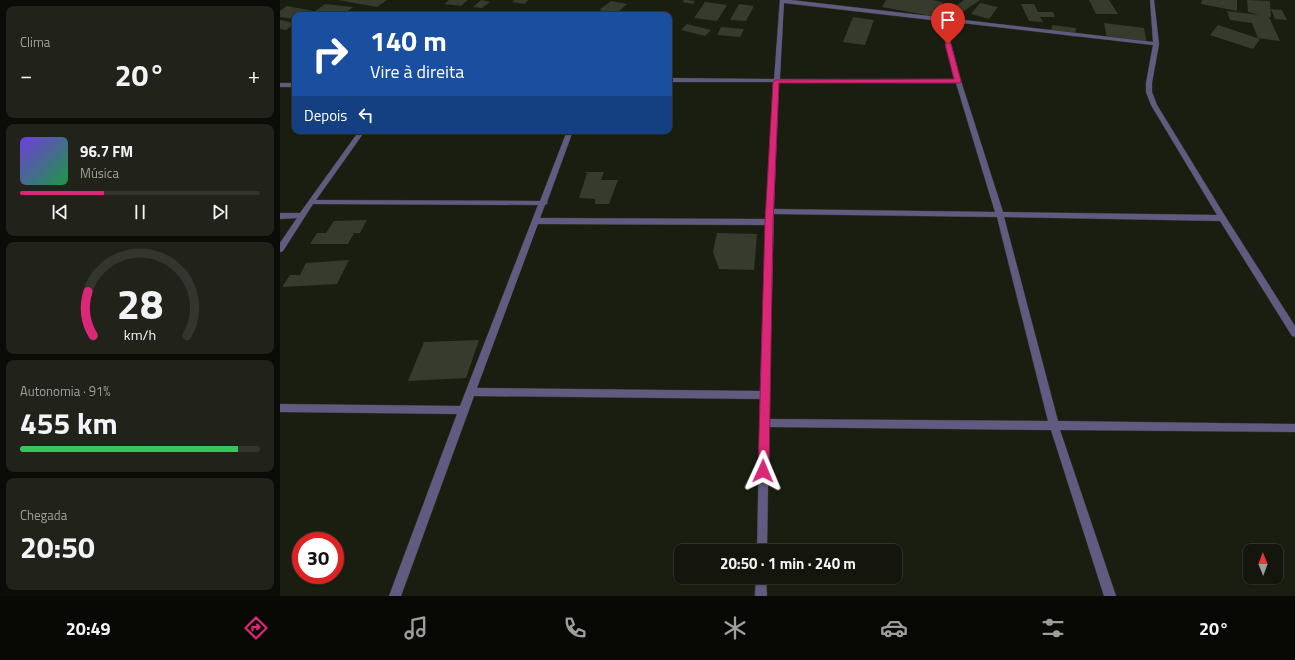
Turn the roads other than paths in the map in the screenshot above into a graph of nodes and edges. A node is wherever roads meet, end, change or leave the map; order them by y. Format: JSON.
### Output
{"nodes":[{"id":1,"x":783,"y":0,"type":"edge"},
{"id":2,"x":1152,"y":0,"type":"edge"},
{"id":3,"x":942,"y":19,"type":"junction"},
{"id":4,"x":1156,"y":44,"type":"junction"},
{"id":5,"x":672,"y":80,"type":"edge"},
{"id":6,"x":958,"y":81,"type":"junction"},
{"id":7,"x":776,"y":82,"type":"junction"},
{"id":8,"x":280,"y":85,"type":"edge"},
{"id":9,"x":292,"y":85,"type":"edge"},
{"id":10,"x":360,"y":134,"type":"edge"},
{"id":11,"x":569,"y":134,"type":"edge"},
{"id":12,"x":311,"y":202,"type":"junction"},
{"id":13,"x":544,"y":203,"type":"junction"},
{"id":14,"x":769,"y":212,"type":"junction"},
{"id":15,"x":1000,"y":215,"type":"junction"},
{"id":16,"x":280,"y":216,"type":"edge"},
{"id":17,"x":302,"y":216,"type":"junction"},
{"id":18,"x":1222,"y":218,"type":"junction"},
{"id":19,"x":536,"y":221,"type":"junction"},
{"id":20,"x":769,"y":222,"type":"junction"},
{"id":21,"x":280,"y":249,"type":"edge"},
{"id":22,"x":1295,"y":333,"type":"edge"},
{"id":23,"x":471,"y":392,"type":"junction"},
{"id":24,"x":765,"y":396,"type":"junction"},
{"id":25,"x":280,"y":408,"type":"edge"},
{"id":26,"x":463,"y":410,"type":"junction"},
{"id":27,"x":764,"y":423,"type":"junction"},
{"id":28,"x":1054,"y":425,"type":"junction"},
{"id":29,"x":1295,"y":428,"type":"edge"},
{"id":30,"x":762,"y":544,"type":"edge"},
{"id":31,"x":761,"y":584,"type":"edge"},
{"id":32,"x":395,"y":596,"type":"edge"},
{"id":33,"x":761,"y":596,"type":"edge"},
{"id":34,"x":1110,"y":596,"type":"edge"}],
"edges":[{"from":1,"to":3,"type":"street"},
{"from":1,"to":7,"type":"street"},
{"from":2,"to":4,"type":"street"},
{"from":3,"to":4,"type":"street"},
{"from":3,"to":6,"type":"street"},
{"from":4,"to":18,"type":"street"},
{"from":5,"to":7,"type":"street"},
{"from":6,"to":7,"type":"street"},
{"from":6,"to":15,"type":"street"},
{"from":7,"to":14,"type":"street"},
{"from":8,"to":9,"type":"street"},
{"from":10,"to":12,"type":"street"},
{"from":11,"to":13,"type":"street"},
{"from":12,"to":13,"type":"street"},
{"from":12,"to":17,"type":"street"},
{"from":13,"to":19,"type":"street"},
{"from":14,"to":15,"type":"street"},
{"from":14,"to":20,"type":"street"},
{"from":15,"to":18,"type":"street"},
{"from":15,"to":28,"type":"street"},
{"from":16,"to":17,"type":"street"},
{"from":17,"to":21,"type":"street"},
{"from":18,"to":22,"type":"street"},
{"from":19,"to":20,"type":"street"},
{"from":19,"to":23,"type":"street"},
{"from":20,"to":24,"type":"street"},
{"from":23,"to":24,"type":"street"},
{"from":23,"to":26,"type":"street"},
{"from":24,"to":27,"type":"street"},
{"from":25,"to":26,"type":"street"},
{"from":26,"to":32,"type":"street"},
{"from":27,"to":28,"type":"street"},
{"from":27,"to":30,"type":"street"},
{"from":28,"to":29,"type":"street"},
{"from":28,"to":34,"type":"street"},
{"from":31,"to":33,"type":"street"}]}
